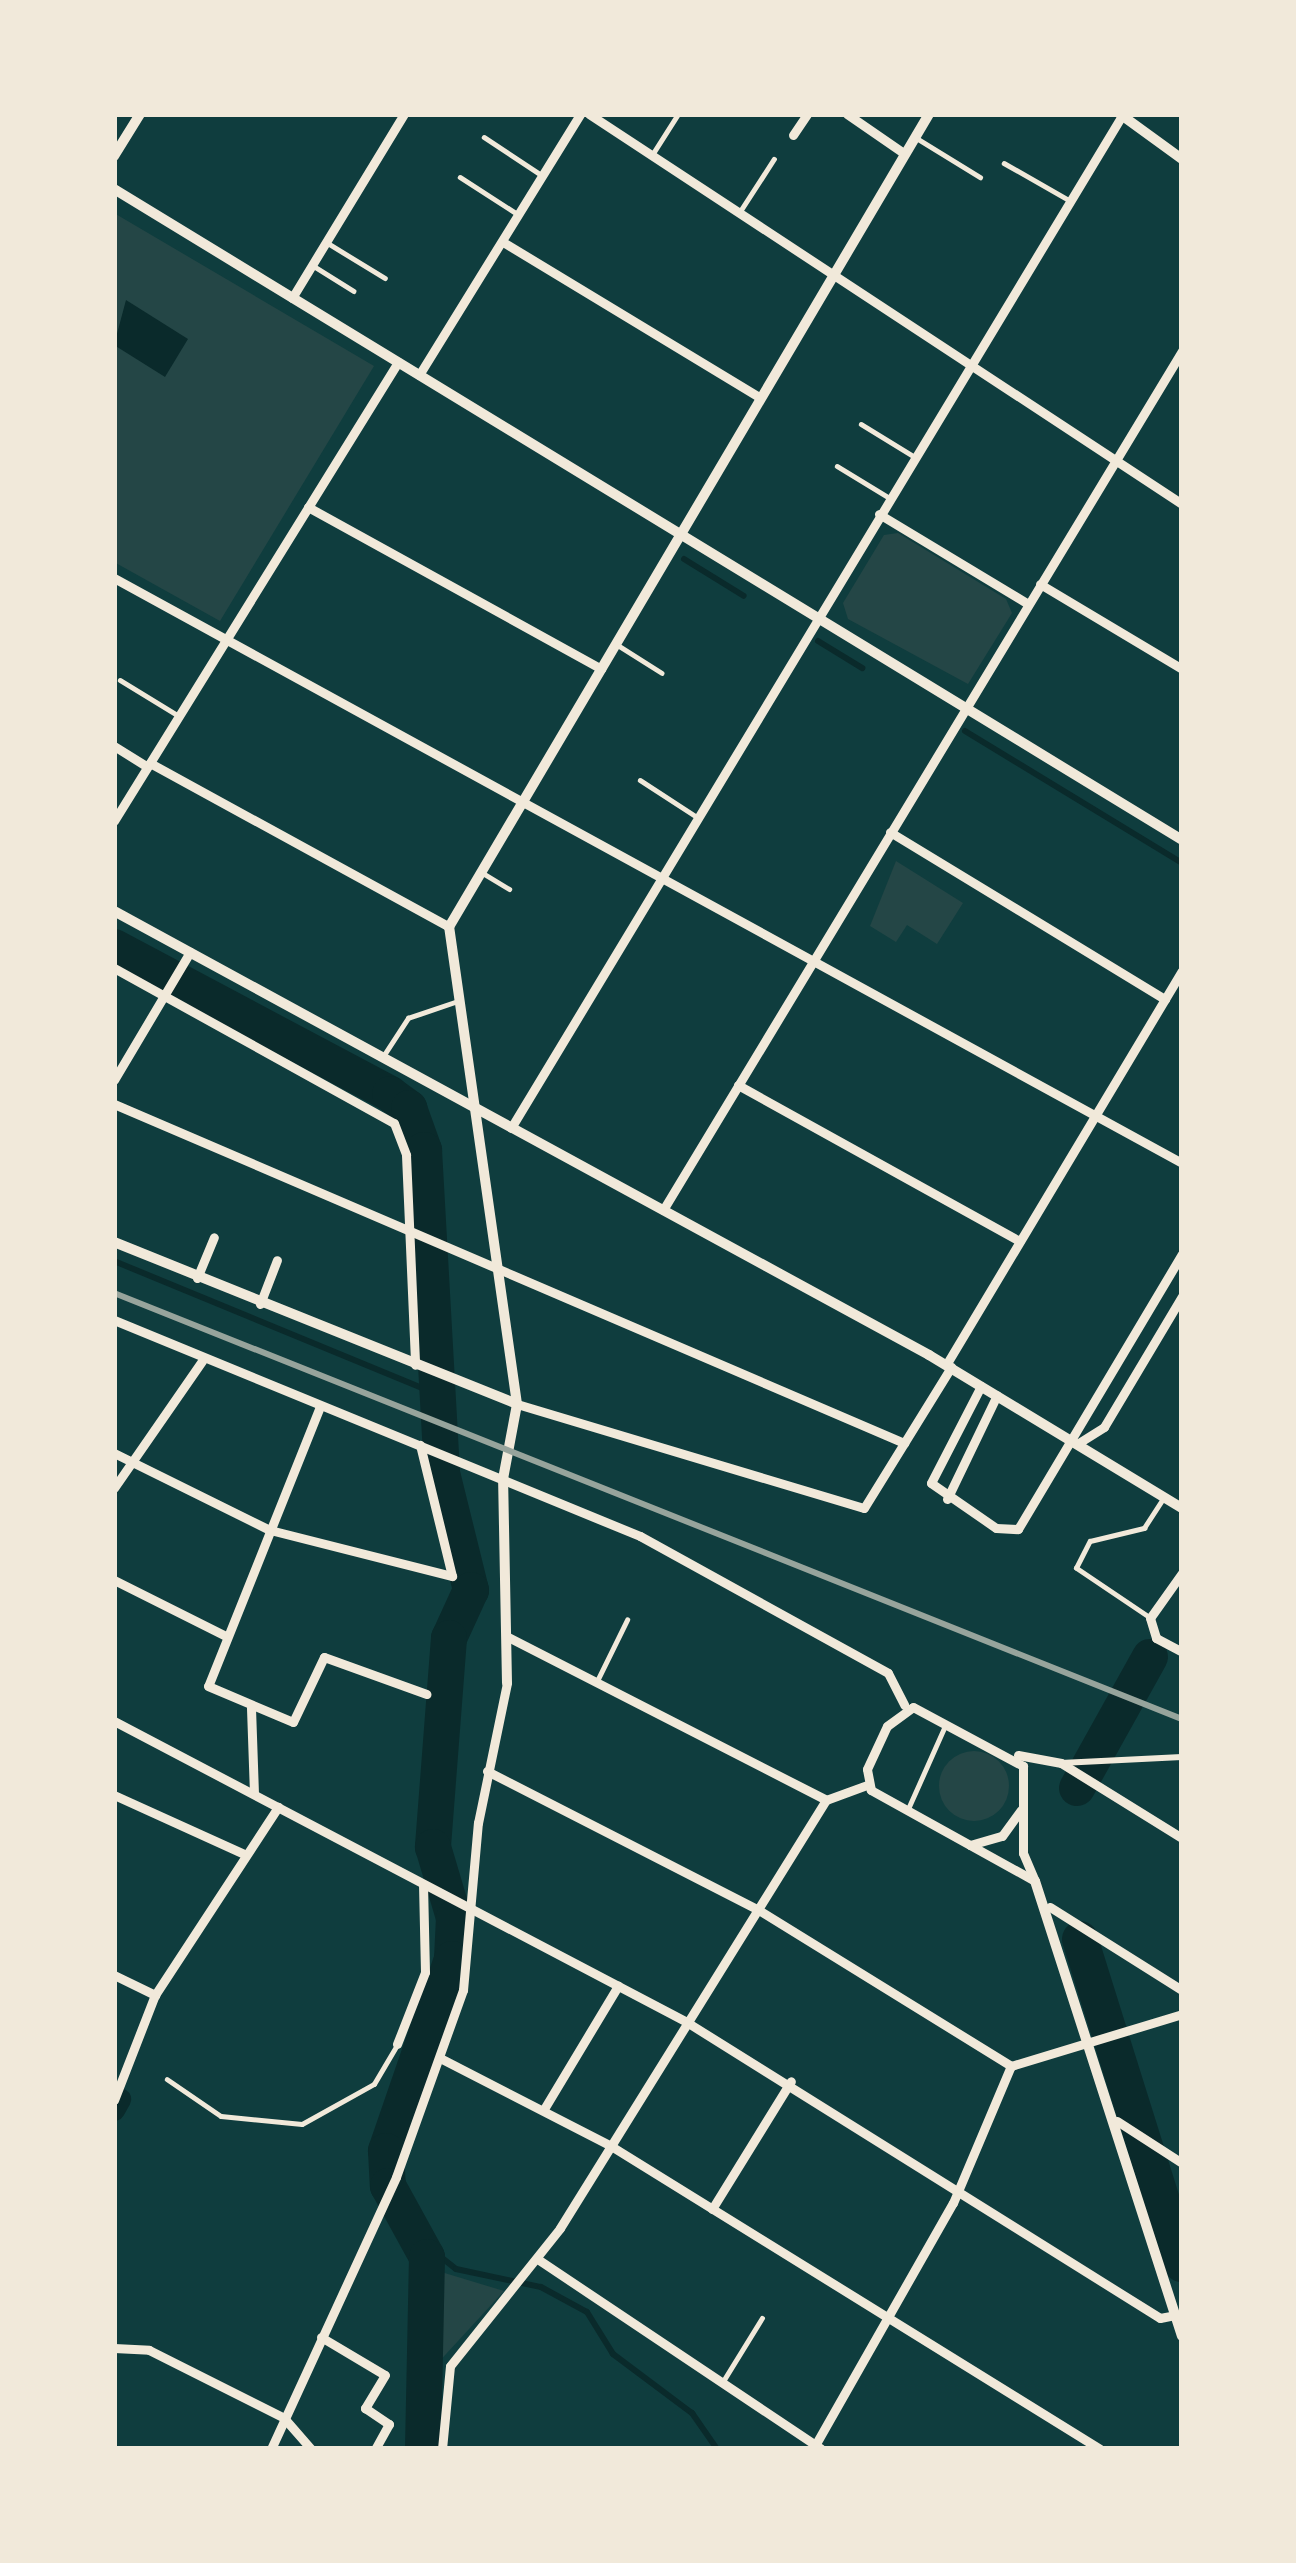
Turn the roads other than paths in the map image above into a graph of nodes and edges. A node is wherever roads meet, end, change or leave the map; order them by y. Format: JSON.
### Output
{"nodes":[{"id":1,"x":140,"y":114,"type":"edge"},
{"id":2,"x":404,"y":114,"type":"edge"},
{"id":3,"x":585,"y":114,"type":"edge"},
{"id":4,"x":678,"y":114,"type":"edge"},
{"id":5,"x":807,"y":114,"type":"edge"},
{"id":6,"x":847,"y":114,"type":"edge"},
{"id":7,"x":929,"y":114,"type":"edge"},
{"id":8,"x":1122,"y":114,"type":"edge"},
{"id":9,"x":793,"y":135,"type":"dead end"},
{"id":10,"x":484,"y":137,"type":"dead end"},
{"id":11,"x":915,"y":137,"type":"junction"},
{"id":12,"x":905,"y":154,"type":"junction"},
{"id":13,"x":652,"y":155,"type":"junction"},
{"id":14,"x":114,"y":156,"type":"edge"},
{"id":15,"x":775,"y":159,"type":"dead end"},
{"id":16,"x":1182,"y":159,"type":"edge"},
{"id":17,"x":1004,"y":163,"type":"dead end"},
{"id":18,"x":543,"y":176,"type":"junction"},
{"id":19,"x":460,"y":177,"type":"dead end"},
{"id":20,"x":980,"y":177,"type":"dead end"},
{"id":21,"x":114,"y":189,"type":"edge"},
{"id":22,"x":1070,"y":200,"type":"junction"},
{"id":23,"x":739,"y":213,"type":"junction"},
{"id":24,"x":519,"y":215,"type":"junction"},
{"id":25,"x":326,"y":242,"type":"junction"},
{"id":26,"x":503,"y":242,"type":"junction"},
{"id":27,"x":312,"y":265,"type":"junction"},
{"id":28,"x":834,"y":275,"type":"junction"},
{"id":29,"x":385,"y":278,"type":"dead end"},
{"id":30,"x":354,"y":291,"type":"dead end"},
{"id":31,"x":292,"y":298,"type":"junction"},
{"id":32,"x":1182,"y":351,"type":"edge"},
{"id":33,"x":398,"y":362,"type":"junction"},
{"id":34,"x":970,"y":364,"type":"junction"},
{"id":35,"x":419,"y":375,"type":"junction"},
{"id":36,"x":761,"y":398,"type":"junction"},
{"id":37,"x":861,"y":424,"type":"dead end"},
{"id":38,"x":915,"y":457,"type":"junction"},
{"id":39,"x":1116,"y":461,"type":"junction"},
{"id":40,"x":837,"y":466,"type":"dead end"},
{"id":41,"x":889,"y":498,"type":"junction"},
{"id":42,"x":1182,"y":504,"type":"edge"},
{"id":43,"x":308,"y":507,"type":"junction"},
{"id":44,"x":879,"y":514,"type":"junction"},
{"id":45,"x":680,"y":534,"type":"junction"},
{"id":46,"x":114,"y":578,"type":"edge"},
{"id":47,"x":1040,"y":584,"type":"junction"},
{"id":48,"x":1028,"y":604,"type":"junction"},
{"id":49,"x":818,"y":618,"type":"junction"},
{"id":50,"x":225,"y":640,"type":"junction"},
{"id":51,"x":616,"y":644,"type":"junction"},
{"id":52,"x":601,"y":669,"type":"junction"},
{"id":53,"x":1182,"y":669,"type":"edge"},
{"id":54,"x":662,"y":673,"type":"dead end"},
{"id":55,"x":120,"y":680,"type":"dead end"},
{"id":56,"x":964,"y":706,"type":"junction"},
{"id":57,"x":179,"y":716,"type":"junction"},
{"id":58,"x":114,"y":746,"type":"edge"},
{"id":59,"x":149,"y":765,"type":"junction"},
{"id":60,"x":640,"y":780,"type":"dead end"},
{"id":61,"x":114,"y":788,"type":"edge"},
{"id":62,"x":129,"y":797,"type":"junction"},
{"id":63,"x":521,"y":804,"type":"junction"},
{"id":64,"x":698,"y":817,"type":"junction"},
{"id":65,"x":114,"y":821,"type":"edge"},
{"id":66,"x":890,"y":832,"type":"junction"},
{"id":67,"x":1182,"y":840,"type":"edge"},
{"id":68,"x":481,"y":872,"type":"junction"},
{"id":69,"x":659,"y":880,"type":"junction"},
{"id":70,"x":509,"y":889,"type":"dead end"},
{"id":71,"x":114,"y":911,"type":"edge"},
{"id":72,"x":449,"y":927,"type":"junction"},
{"id":73,"x":190,"y":952,"type":"junction"},
{"id":74,"x":811,"y":964,"type":"junction"},
{"id":75,"x":114,"y":968,"type":"edge"},
{"id":76,"x":1182,"y":971,"type":"edge"},
{"id":77,"x":167,"y":991,"type":"junction"},
{"id":78,"x":1165,"y":999,"type":"junction"},
{"id":79,"x":459,"y":1001,"type":"junction"},
{"id":80,"x":384,"y":1055,"type":"junction"},
{"id":81,"x":114,"y":1080,"type":"edge"},
{"id":82,"x":738,"y":1085,"type":"junction"},
{"id":83,"x":114,"y":1104,"type":"edge"},
{"id":84,"x":475,"y":1107,"type":"junction"},
{"id":85,"x":1094,"y":1118,"type":"junction"},
{"id":86,"x":511,"y":1128,"type":"junction"},
{"id":87,"x":1182,"y":1163,"type":"edge"},
{"id":88,"x":663,"y":1210,"type":"junction"},
{"id":89,"x":410,"y":1231,"type":"junction"},
{"id":90,"x":214,"y":1237,"type":"dead end"},
{"id":91,"x":1020,"y":1241,"type":"junction"},
{"id":92,"x":114,"y":1242,"type":"edge"},
{"id":93,"x":1182,"y":1254,"type":"edge"},
{"id":94,"x":277,"y":1260,"type":"dead end"},
{"id":95,"x":498,"y":1269,"type":"junction"},
{"id":96,"x":197,"y":1278,"type":"junction"},
{"id":97,"x":1182,"y":1297,"type":"edge"},
{"id":98,"x":260,"y":1304,"type":"junction"},
{"id":99,"x":114,"y":1320,"type":"edge"},
{"id":100,"x":202,"y":1361,"type":"junction"},
{"id":101,"x":948,"y":1366,"type":"junction"},
{"id":102,"x":421,"y":1367,"type":"junction"},
{"id":103,"x":981,"y":1386,"type":"junction"},
{"id":104,"x":997,"y":1396,"type":"junction"},
{"id":105,"x":517,"y":1404,"type":"junction"},
{"id":106,"x":319,"y":1409,"type":"junction"},
{"id":107,"x":904,"y":1443,"type":"junction"},
{"id":108,"x":1077,"y":1444,"type":"junction"},
{"id":109,"x":424,"y":1447,"type":"junction"},
{"id":110,"x":114,"y":1453,"type":"edge"},
{"id":111,"x":131,"y":1462,"type":"junction"},
{"id":112,"x":503,"y":1479,"type":"junction"},
{"id":113,"x":114,"y":1488,"type":"edge"},
{"id":114,"x":1164,"y":1497,"type":"junction"},
{"id":115,"x":947,"y":1498,"type":"junction"},
{"id":116,"x":1182,"y":1508,"type":"edge"},
{"id":117,"x":270,"y":1530,"type":"junction"},
{"id":118,"x":1182,"y":1573,"type":"edge"},
{"id":119,"x":114,"y":1580,"type":"edge"},
{"id":120,"x":1150,"y":1618,"type":"junction"},
{"id":121,"x":627,"y":1619,"type":"dead end"},
{"id":122,"x":226,"y":1636,"type":"junction"},
{"id":123,"x":508,"y":1637,"type":"junction"},
{"id":124,"x":1182,"y":1652,"type":"edge"},
{"id":125,"x":596,"y":1682,"type":"junction"},
{"id":126,"x":507,"y":1683,"type":"joint"},
{"id":127,"x":427,"y":1694,"type":"dead end"},
{"id":128,"x":904,"y":1705,"type":"junction"},
{"id":129,"x":251,"y":1708,"type":"junction"},
{"id":130,"x":114,"y":1721,"type":"edge"},
{"id":131,"x":947,"y":1721,"type":"junction"},
{"id":132,"x":1007,"y":1750,"type":"junction"},
{"id":133,"x":1182,"y":1757,"type":"edge"},
{"id":134,"x":1065,"y":1766,"type":"junction"},
{"id":135,"x":487,"y":1771,"type":"junction"},
{"id":136,"x":868,"y":1785,"type":"junction"},
{"id":137,"x":254,"y":1794,"type":"junction"},
{"id":138,"x":114,"y":1795,"type":"edge"},
{"id":139,"x":1025,"y":1799,"type":"junction"},
{"id":140,"x":826,"y":1800,"type":"junction"},
{"id":141,"x":278,"y":1807,"type":"junction"},
{"id":142,"x":905,"y":1814,"type":"junction"},
{"id":143,"x":1182,"y":1838,"type":"edge"},
{"id":144,"x":964,"y":1845,"type":"junction"},
{"id":145,"x":246,"y":1855,"type":"junction"},
{"id":146,"x":1034,"y":1881,"type":"junction"},
{"id":147,"x":423,"y":1885,"type":"junction"},
{"id":148,"x":1051,"y":1907,"type":"junction"},
{"id":149,"x":757,"y":1909,"type":"junction"},
{"id":150,"x":478,"y":1913,"type":"junction"},
{"id":151,"x":114,"y":1975,"type":"edge"},
{"id":152,"x":617,"y":1986,"type":"junction"},
{"id":153,"x":1182,"y":1990,"type":"edge"},
{"id":154,"x":155,"y":1995,"type":"junction"},
{"id":155,"x":1182,"y":2014,"type":"edge"},
{"id":156,"x":685,"y":2021,"type":"junction"},
{"id":157,"x":1092,"y":2042,"type":"junction"},
{"id":158,"x":398,"y":2044,"type":"joint"},
{"id":159,"x":440,"y":2058,"type":"junction"},
{"id":160,"x":1011,"y":2066,"type":"junction"},
{"id":161,"x":167,"y":2079,"type":"dead end"},
{"id":162,"x":791,"y":2081,"type":"junction"},
{"id":163,"x":114,"y":2100,"type":"edge"},
{"id":164,"x":544,"y":2109,"type":"junction"},
{"id":165,"x":1117,"y":2121,"type":"junction"},
{"id":166,"x":611,"y":2146,"type":"junction"},
{"id":167,"x":1182,"y":2162,"type":"edge"},
{"id":168,"x":958,"y":2188,"type":"junction"},
{"id":169,"x":712,"y":2210,"type":"junction"},
{"id":170,"x":538,"y":2260,"type":"junction"},
{"id":171,"x":1175,"y":2314,"type":"junction"},
{"id":172,"x":762,"y":2318,"type":"dead end"},
{"id":173,"x":887,"y":2319,"type":"junction"},
{"id":174,"x":1182,"y":2336,"type":"edge"},
{"id":175,"x":321,"y":2337,"type":"junction"},
{"id":176,"x":114,"y":2348,"type":"edge"},
{"id":177,"x":722,"y":2383,"type":"junction"},
{"id":178,"x":284,"y":2418,"type":"junction"},
{"id":179,"x":816,"y":2448,"type":"edge"},
{"id":180,"x":271,"y":2449,"type":"edge"},
{"id":181,"x":310,"y":2449,"type":"edge"},
{"id":182,"x":375,"y":2449,"type":"edge"},
{"id":183,"x":442,"y":2449,"type":"edge"},
{"id":184,"x":1100,"y":2449,"type":"edge"}],
"edges":[{"from":1,"to":14,"type":"street"},
{"from":2,"to":25,"type":"street"},
{"from":3,"to":13,"type":"street"},
{"from":3,"to":18,"type":"street"},
{"from":4,"to":13,"type":"lane"},
{"from":5,"to":9,"type":"street"},
{"from":6,"to":12,"type":"street"},
{"from":7,"to":11,"type":"street"},
{"from":8,"to":16,"type":"street"},
{"from":8,"to":22,"type":"street"},
{"from":10,"to":18,"type":"lane"},
{"from":11,"to":12,"type":"street"},
{"from":11,"to":20,"type":"lane"},
{"from":12,"to":28,"type":"street"},
{"from":13,"to":23,"type":"street"},
{"from":15,"to":23,"type":"lane"},
{"from":17,"to":22,"type":"lane"},
{"from":18,"to":24,"type":"street"},
{"from":19,"to":24,"type":"lane"},
{"from":21,"to":31,"type":"street"},
{"from":22,"to":34,"type":"street"},
{"from":23,"to":28,"type":"street"},
{"from":24,"to":26,"type":"street"},
{"from":25,"to":27,"type":"street"},
{"from":25,"to":29,"type":"lane"},
{"from":26,"to":35,"type":"street"},
{"from":26,"to":36,"type":"street"},
{"from":27,"to":30,"type":"lane"},
{"from":27,"to":31,"type":"street"},
{"from":28,"to":34,"type":"street"},
{"from":28,"to":36,"type":"street"},
{"from":31,"to":33,"type":"street"},
{"from":32,"to":39,"type":"street"},
{"from":33,"to":35,"type":"street"},
{"from":33,"to":43,"type":"street"},
{"from":34,"to":38,"type":"street"},
{"from":34,"to":39,"type":"street"},
{"from":35,"to":45,"type":"street"},
{"from":36,"to":45,"type":"street"},
{"from":37,"to":38,"type":"lane"},
{"from":38,"to":41,"type":"street"},
{"from":39,"to":42,"type":"street"},
{"from":39,"to":47,"type":"street"},
{"from":40,"to":41,"type":"lane"},
{"from":41,"to":44,"type":"street"},
{"from":43,"to":50,"type":"street"},
{"from":43,"to":52,"type":"street"},
{"from":44,"to":48,"type":"street"},
{"from":44,"to":49,"type":"street"},
{"from":45,"to":49,"type":"street"},
{"from":45,"to":51,"type":"street"},
{"from":46,"to":50,"type":"street"},
{"from":47,"to":48,"type":"street"},
{"from":47,"to":53,"type":"street"},
{"from":48,"to":56,"type":"street"},
{"from":49,"to":56,"type":"street"},
{"from":49,"to":64,"type":"street"},
{"from":50,"to":57,"type":"street"},
{"from":50,"to":63,"type":"street"},
{"from":51,"to":52,"type":"street"},
{"from":51,"to":54,"type":"lane"},
{"from":52,"to":63,"type":"street"},
{"from":55,"to":57,"type":"lane"},
{"from":56,"to":66,"type":"street"},
{"from":56,"to":67,"type":"street"},
{"from":57,"to":59,"type":"street"},
{"from":58,"to":59,"type":"street"},
{"from":59,"to":62,"type":"street"},
{"from":59,"to":72,"type":"street"},
{"from":60,"to":64,"type":"lane"},
{"from":61,"to":62,"type":"street"},
{"from":62,"to":65,"type":"street"},
{"from":63,"to":68,"type":"street"},
{"from":63,"to":69,"type":"street"},
{"from":64,"to":69,"type":"street"},
{"from":66,"to":74,"type":"street"},
{"from":66,"to":78,"type":"street"},
{"from":68,"to":70,"type":"lane"},
{"from":68,"to":72,"type":"street"},
{"from":69,"to":74,"type":"street"},
{"from":69,"to":86,"type":"street"},
{"from":71,"to":73,"type":"street"},
{"from":72,"to":79,"type":"street"},
{"from":73,"to":77,"type":"street"},
{"from":73,"to":80,"type":"street"},
{"from":74,"to":82,"type":"street"},
{"from":74,"to":85,"type":"street"},
{"from":75,"to":77,"type":"street"},
{"from":76,"to":78,"type":"street"},
{"from":77,"to":81,"type":"street"},
{"from":77,"to":89,"type":"street"},
{"from":78,"to":85,"type":"street"},
{"from":79,"to":80,"type":"lane"},
{"from":79,"to":84,"type":"street"},
{"from":80,"to":84,"type":"street"},
{"from":82,"to":88,"type":"street"},
{"from":82,"to":91,"type":"street"},
{"from":83,"to":89,"type":"street"},
{"from":84,"to":86,"type":"street"},
{"from":84,"to":95,"type":"street"},
{"from":85,"to":87,"type":"street"},
{"from":85,"to":91,"type":"street"},
{"from":86,"to":88,"type":"street"},
{"from":88,"to":101,"type":"street"},
{"from":89,"to":95,"type":"street"},
{"from":89,"to":102,"type":"street"},
{"from":90,"to":96,"type":"street"},
{"from":91,"to":101,"type":"street"},
{"from":92,"to":96,"type":"street"},
{"from":93,"to":108,"type":"street"},
{"from":94,"to":98,"type":"street"},
{"from":95,"to":105,"type":"street"},
{"from":95,"to":107,"type":"street"},
{"from":96,"to":98,"type":"street"},
{"from":97,"to":108,"type":"street"},
{"from":98,"to":102,"type":"street"},
{"from":99,"to":100,"type":"street"},
{"from":100,"to":106,"type":"street"},
{"from":100,"to":111,"type":"street"},
{"from":101,"to":103,"type":"street"},
{"from":101,"to":107,"type":"street"},
{"from":102,"to":105,"type":"street"},
{"from":103,"to":104,"type":"street"},
{"from":103,"to":115,"type":"street"},
{"from":104,"to":108,"type":"street"},
{"from":104,"to":115,"type":"street"},
{"from":105,"to":107,"type":"street"},
{"from":105,"to":112,"type":"street"},
{"from":106,"to":109,"type":"street"},
{"from":106,"to":117,"type":"street"},
{"from":108,"to":114,"type":"street"},
{"from":108,"to":115,"type":"street"},
{"from":109,"to":112,"type":"street"},
{"from":109,"to":117,"type":"street"},
{"from":110,"to":111,"type":"street"},
{"from":111,"to":113,"type":"street"},
{"from":111,"to":117,"type":"street"},
{"from":112,"to":123,"type":"street"},
{"from":112,"to":128,"type":"street"},
{"from":114,"to":116,"type":"street"},
{"from":114,"to":120,"type":"lane"},
{"from":117,"to":122,"type":"street"},
{"from":118,"to":120,"type":"street"},
{"from":119,"to":122,"type":"street"},
{"from":120,"to":124,"type":"street"},
{"from":121,"to":125,"type":"lane"},
{"from":122,"to":129,"type":"street"},
{"from":123,"to":125,"type":"street"},
{"from":123,"to":126,"type":"street"},
{"from":125,"to":140,"type":"street"},
{"from":126,"to":135,"type":"street"},
{"from":127,"to":129,"type":"street"},
{"from":128,"to":131,"type":"street"},
{"from":128,"to":136,"type":"street"},
{"from":129,"to":137,"type":"street"},
{"from":130,"to":137,"type":"street"},
{"from":131,"to":132,"type":"street"},
{"from":131,"to":142,"type":"lane"},
{"from":132,"to":134,"type":"street"},
{"from":132,"to":139,"type":"street"},
{"from":133,"to":134,"type":"street"},
{"from":134,"to":143,"type":"street"},
{"from":135,"to":149,"type":"street"},
{"from":135,"to":150,"type":"street"},
{"from":136,"to":140,"type":"street"},
{"from":136,"to":142,"type":"street"},
{"from":137,"to":141,"type":"street"},
{"from":138,"to":145,"type":"street"},
{"from":139,"to":144,"type":"street"},
{"from":139,"to":146,"type":"street"},
{"from":140,"to":149,"type":"street"},
{"from":141,"to":145,"type":"street"},
{"from":141,"to":147,"type":"street"},
{"from":142,"to":144,"type":"street"},
{"from":144,"to":146,"type":"street"},
{"from":145,"to":154,"type":"street"},
{"from":146,"to":148,"type":"street"},
{"from":147,"to":150,"type":"street"},
{"from":147,"to":158,"type":"street"},
{"from":148,"to":153,"type":"street"},
{"from":148,"to":157,"type":"street"},
{"from":149,"to":156,"type":"street"},
{"from":149,"to":160,"type":"street"},
{"from":150,"to":152,"type":"street"},
{"from":150,"to":159,"type":"street"},
{"from":151,"to":154,"type":"street"},
{"from":152,"to":156,"type":"street"},
{"from":152,"to":164,"type":"street"},
{"from":154,"to":163,"type":"street"},
{"from":155,"to":157,"type":"street"},
{"from":156,"to":162,"type":"street"},
{"from":156,"to":166,"type":"street"},
{"from":157,"to":160,"type":"street"},
{"from":157,"to":165,"type":"street"},
{"from":158,"to":161,"type":"lane"},
{"from":159,"to":164,"type":"street"},
{"from":159,"to":175,"type":"street"},
{"from":160,"to":168,"type":"street"},
{"from":162,"to":168,"type":"street"},
{"from":162,"to":169,"type":"street"},
{"from":164,"to":166,"type":"street"},
{"from":165,"to":167,"type":"street"},
{"from":165,"to":171,"type":"street"},
{"from":166,"to":169,"type":"street"},
{"from":166,"to":170,"type":"street"},
{"from":168,"to":171,"type":"street"},
{"from":168,"to":173,"type":"street"},
{"from":169,"to":173,"type":"street"},
{"from":170,"to":177,"type":"street"},
{"from":170,"to":183,"type":"street"},
{"from":171,"to":174,"type":"street"},
{"from":172,"to":177,"type":"lane"},
{"from":173,"to":179,"type":"street"},
{"from":173,"to":184,"type":"street"},
{"from":175,"to":178,"type":"street"},
{"from":175,"to":182,"type":"street"},
{"from":176,"to":178,"type":"street"},
{"from":177,"to":179,"type":"street"},
{"from":178,"to":180,"type":"street"},
{"from":178,"to":181,"type":"street"}]}
